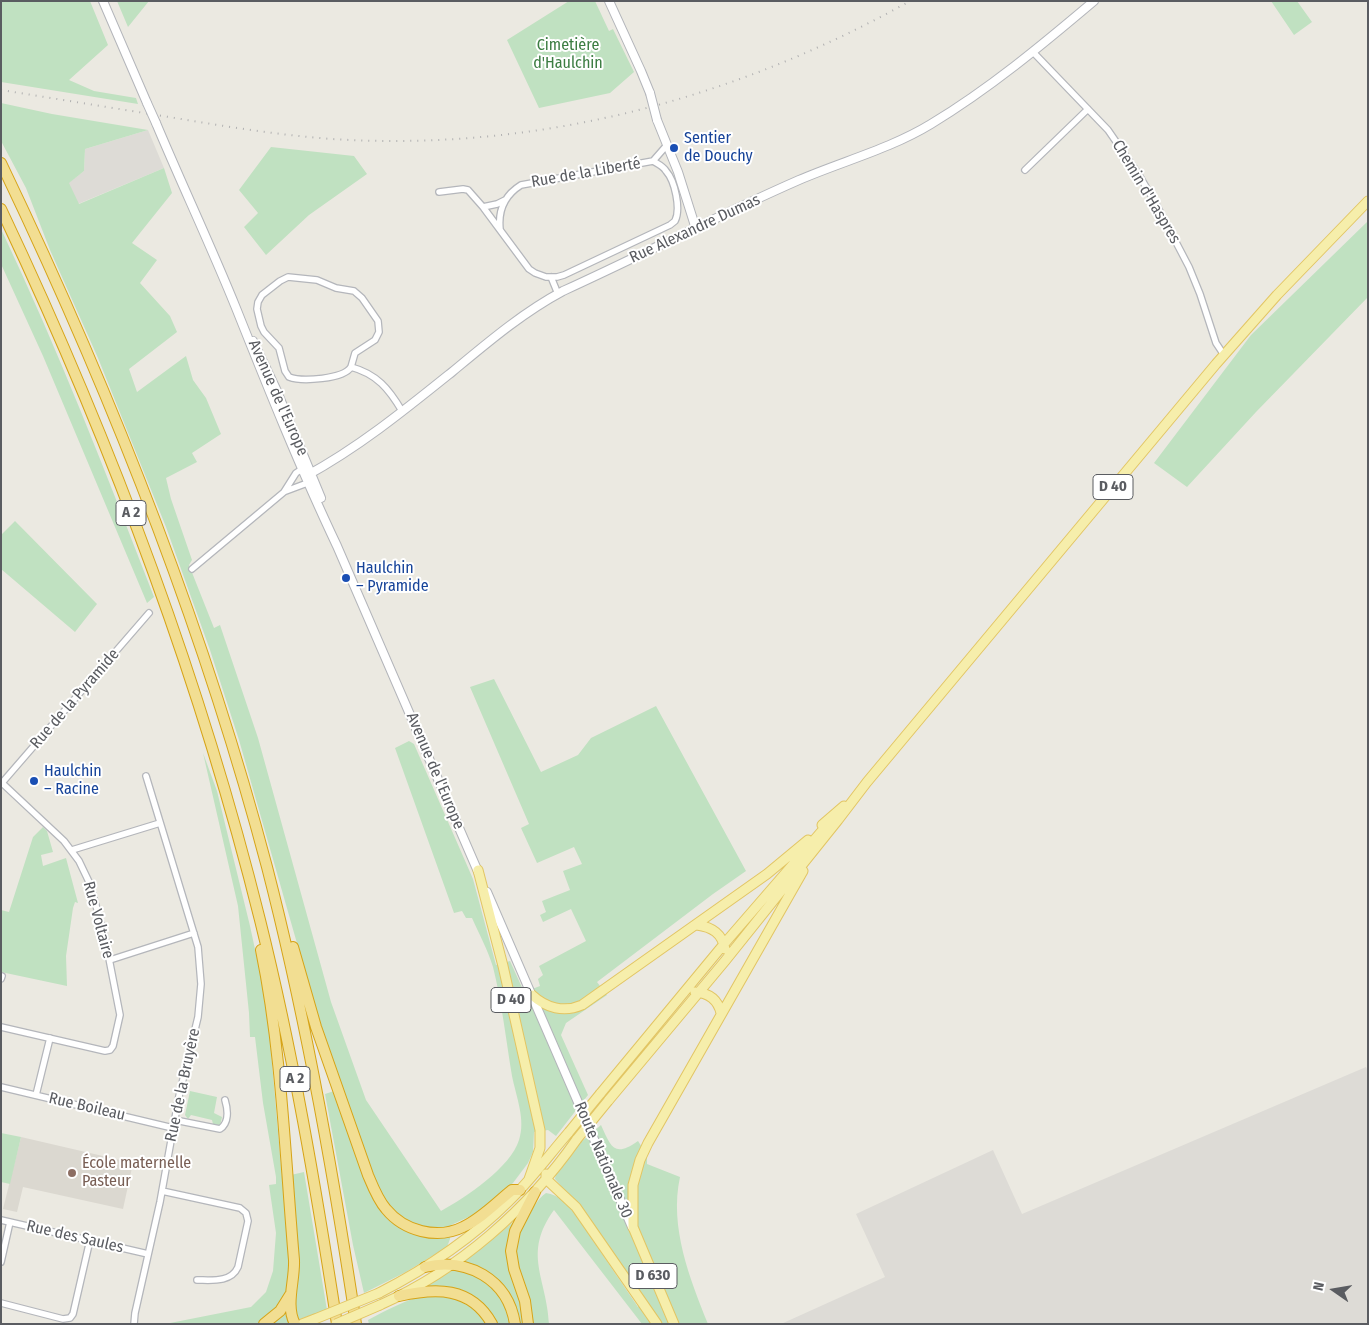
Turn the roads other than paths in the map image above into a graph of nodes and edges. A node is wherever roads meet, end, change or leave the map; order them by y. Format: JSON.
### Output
{"nodes":[{"id":1,"x":103,"y":1,"type":"edge"},
{"id":2,"x":609,"y":1,"type":"edge"},
{"id":3,"x":1094,"y":1,"type":"edge"},
{"id":4,"x":1033,"y":52,"type":"junction"},
{"id":5,"x":1088,"y":109,"type":"junction"},
{"id":6,"x":667,"y":145,"type":"junction"},
{"id":7,"x":653,"y":161,"type":"junction"},
{"id":8,"x":1,"y":164,"type":"edge"},
{"id":9,"x":1025,"y":170,"type":"dead end"},
{"id":10,"x":439,"y":192,"type":"dead end"},
{"id":11,"x":505,"y":200,"type":"junction"},
{"id":12,"x":1368,"y":201,"type":"edge"},
{"id":13,"x":483,"y":207,"type":"junction"},
{"id":14,"x":1,"y":209,"type":"edge"},
{"id":15,"x":696,"y":228,"type":"junction"},
{"id":16,"x":500,"y":230,"type":"junction"},
{"id":17,"x":551,"y":277,"type":"junction"},
{"id":18,"x":558,"y":294,"type":"junction"},
{"id":19,"x":1224,"y":355,"type":"junction"},
{"id":20,"x":351,"y":366,"type":"junction"},
{"id":21,"x":402,"y":411,"type":"junction"},
{"id":22,"x":309,"y":475,"type":"junction"},
{"id":23,"x":284,"y":492,"type":"junction"},
{"id":24,"x":192,"y":569,"type":"dead end"},
{"id":25,"x":149,"y":614,"type":"dead end"},
{"id":26,"x":146,"y":776,"type":"dead end"},
{"id":27,"x":867,"y":782,"type":"junction"},
{"id":28,"x":2,"y":783,"type":"edge"},
{"id":29,"x":844,"y":806,"type":"junction"},
{"id":30,"x":160,"y":823,"type":"junction"},
{"id":31,"x":830,"y":831,"type":"junction"},
{"id":32,"x":72,"y":850,"type":"junction"},
{"id":33,"x":266,"y":866,"type":"junction"},
{"id":34,"x":478,"y":870,"type":"junction"},
{"id":35,"x":247,"y":871,"type":"junction"},
{"id":36,"x":697,"y":925,"type":"junction"},
{"id":37,"x":194,"y":933,"type":"junction"},
{"id":38,"x":724,"y":944,"type":"junction"},
{"id":39,"x":110,"y":960,"type":"junction"},
{"id":40,"x":725,"y":961,"type":"junction"},
{"id":41,"x":699,"y":992,"type":"junction"},
{"id":42,"x":532,"y":995,"type":"junction"},
{"id":43,"x":676,"y":1004,"type":"junction"},
{"id":44,"x":721,"y":1014,"type":"junction"},
{"id":45,"x":1,"y":1028,"type":"edge"},
{"id":46,"x":50,"y":1038,"type":"junction"},
{"id":47,"x":1,"y":1088,"type":"edge"},
{"id":48,"x":36,"y":1095,"type":"junction"},
{"id":49,"x":225,"y":1100,"type":"dead end"},
{"id":50,"x":175,"y":1120,"type":"junction"},
{"id":51,"x":173,"y":1128,"type":"junction"},
{"id":52,"x":540,"y":1130,"type":"junction"},
{"id":53,"x":577,"y":1139,"type":"junction"},
{"id":54,"x":557,"y":1146,"type":"junction"},
{"id":55,"x":546,"y":1159,"type":"junction"},
{"id":56,"x":529,"y":1179,"type":"junction"},
{"id":57,"x":546,"y":1179,"type":"junction"},
{"id":58,"x":520,"y":1190,"type":"junction"},
{"id":59,"x":162,"y":1191,"type":"junction"},
{"id":60,"x":535,"y":1192,"type":"junction"},
{"id":61,"x":1,"y":1220,"type":"edge"},
{"id":62,"x":10,"y":1222,"type":"junction"},
{"id":63,"x":341,"y":1226,"type":"junction"},
{"id":64,"x":632,"y":1227,"type":"junction"},
{"id":65,"x":90,"y":1240,"type":"junction"},
{"id":66,"x":148,"y":1254,"type":"junction"},
{"id":67,"x":1,"y":1262,"type":"edge"},
{"id":68,"x":450,"y":1265,"type":"junction"},
{"id":69,"x":425,"y":1267,"type":"junction"},
{"id":70,"x":197,"y":1280,"type":"dead end"},
{"id":71,"x":292,"y":1290,"type":"junction"},
{"id":72,"x":399,"y":1296,"type":"junction"},
{"id":73,"x":1,"y":1304,"type":"edge"},
{"id":74,"x":134,"y":1324,"type":"edge"},
{"id":75,"x":264,"y":1324,"type":"edge"},
{"id":76,"x":295,"y":1324,"type":"edge"},
{"id":77,"x":302,"y":1324,"type":"edge"},
{"id":78,"x":336,"y":1324,"type":"edge"},
{"id":79,"x":356,"y":1324,"type":"edge"},
{"id":80,"x":363,"y":1324,"type":"edge"},
{"id":81,"x":492,"y":1324,"type":"edge"},
{"id":82,"x":515,"y":1324,"type":"edge"},
{"id":83,"x":528,"y":1324,"type":"edge"},
{"id":84,"x":657,"y":1324,"type":"edge"},
{"id":85,"x":674,"y":1324,"type":"edge"}],
"edges":[{"from":1,"to":22,"type":"main road","name":"Avenue de l'Europe","number":"D 630","bridge":true},
{"from":2,"to":6,"type":"main road","bridge":true},
{"from":3,"to":4,"type":"main road","name":"Rue Alexandre Dumas"},
{"from":4,"to":5,"type":"street","name":"Chemin d'Haspres"},
{"from":4,"to":15,"type":"main road","name":"Rue Alexandre Dumas"},
{"from":5,"to":9,"type":"street"},
{"from":5,"to":19,"type":"street","name":"Chemin d'Haspres"},
{"from":6,"to":7,"type":"street","name":"Rue de la Liberté"},
{"from":6,"to":15,"type":"main road"},
{"from":7,"to":11,"type":"street","name":"Rue de la Liberté"},
{"from":7,"to":17,"type":"street"},
{"from":8,"to":33,"type":"highway","number":"A 2"},
{"from":10,"to":13,"type":"street"},
{"from":11,"to":13,"type":"street","name":"Rue de la Liberté"},
{"from":11,"to":16,"type":"street"},
{"from":12,"to":19,"type":"main road","number":"D 40"},
{"from":13,"to":16,"type":"street"},
{"from":14,"to":35,"type":"highway","number":"A 2"},
{"from":15,"to":18,"type":"main road","name":"Rue Alexandre Dumas"},
{"from":16,"to":17,"type":"street"},
{"from":17,"to":18,"type":"street"},
{"from":18,"to":21,"type":"main road","name":"Rue Alexandre Dumas"},
{"from":19,"to":27,"type":"main road","number":"D 40"},
{"from":20,"to":20,"type":"street"},
{"from":20,"to":21,"type":"street"},
{"from":21,"to":22,"type":"main road","name":"Rue Alexandre Dumas"},
{"from":22,"to":23,"type":"street"},
{"from":22,"to":23,"type":"street"},
{"from":22,"to":34,"type":"main road","name":"Avenue de l'Europe","number":"D 630"},
{"from":23,"to":24,"type":"street"},
{"from":25,"to":28,"type":"street","name":"Rue de la Pyramide"},
{"from":26,"to":30,"type":"street","name":"Rue de la Bruyère"},
{"from":27,"to":29,"type":"main road","number":"D 40"},
{"from":27,"to":31,"type":"main road","number":"D 40"},
{"from":28,"to":32,"type":"street","name":"Rue Voltaire"},
{"from":29,"to":36,"type":"main road"},
{"from":29,"to":38,"type":"main road","number":"D 40"},
{"from":30,"to":32,"type":"street"},
{"from":30,"to":37,"type":"street","name":"Rue de la Bruyère"},
{"from":31,"to":40,"type":"main road","number":"D 40"},
{"from":31,"to":44,"type":"main road","number":"D 40"},
{"from":32,"to":39,"type":"street","name":"Rue Voltaire"},
{"from":33,"to":58,"type":"highway"},
{"from":33,"to":63,"type":"highway","number":"A 2"},
{"from":34,"to":42,"type":"main road","name":"Avenue de l'Europe","number":"D 630"},
{"from":34,"to":52,"type":"main road","number":"D 40"},
{"from":35,"to":71,"type":"highway"},
{"from":35,"to":78,"type":"highway","number":"A 2"},
{"from":36,"to":38,"type":"main road"},
{"from":36,"to":42,"type":"main road"},
{"from":37,"to":39,"type":"street"},
{"from":37,"to":50,"type":"street","name":"Rue de la Bruyère"},
{"from":38,"to":40,"type":"main road"},
{"from":38,"to":43,"type":"main road","number":"D 40"},
{"from":39,"to":46,"type":"street","name":"Rue Voltaire"},
{"from":40,"to":41,"type":"main road","number":"D 40"},
{"from":41,"to":43,"type":"main road","number":"D 40"},
{"from":41,"to":44,"type":"main road"},
{"from":41,"to":53,"type":"main road","number":"D 40","bridge":true},
{"from":42,"to":64,"type":"main road","name":"Route Nationale 30","number":"D 630"},
{"from":43,"to":54,"type":"main road","number":"D 40","bridge":true},
{"from":44,"to":64,"type":"main road","number":"D 40"},
{"from":45,"to":46,"type":"street"},
{"from":46,"to":48,"type":"street"},
{"from":47,"to":48,"type":"street","name":"Rue Boileau"},
{"from":48,"to":51,"type":"street","name":"Rue Boileau"},
{"from":49,"to":50,"type":"street"},
{"from":50,"to":51,"type":"street","name":"Rue de la Bruyère"},
{"from":51,"to":59,"type":"street","name":"Rue de la Bruyère"},
{"from":52,"to":54,"type":"main road"},
{"from":52,"to":56,"type":"main road","number":"D 40"},
{"from":53,"to":54,"type":"main road"},
{"from":53,"to":57,"type":"main road","number":"D 40"},
{"from":54,"to":55,"type":"main road","number":"D 40"},
{"from":55,"to":56,"type":"main road","number":"D 40"},
{"from":55,"to":57,"type":"main road"},
{"from":56,"to":58,"type":"main road","number":"D 40"},
{"from":57,"to":60,"type":"main road","number":"D 40"},
{"from":57,"to":84,"type":"main road"},
{"from":58,"to":69,"type":"main road","number":"D 40"},
{"from":59,"to":66,"type":"street","name":"Rue de la Bruyère"},
{"from":59,"to":70,"type":"street"},
{"from":60,"to":68,"type":"main road","number":"D 40"},
{"from":60,"to":83,"type":"highway"},
{"from":61,"to":62,"type":"street","name":"Rue des Saules"},
{"from":62,"to":65,"type":"street","name":"Rue des Saules"},
{"from":62,"to":67,"type":"street"},
{"from":63,"to":79,"type":"highway","number":"A 2"},
{"from":63,"to":80,"type":"highway"},
{"from":64,"to":85,"type":"main road","name":"Route Nationale 30","number":"D 630"},
{"from":65,"to":66,"type":"street","name":"Rue des Saules"},
{"from":65,"to":73,"type":"street"},
{"from":66,"to":74,"type":"street","name":"Rue de la Bruyère"},
{"from":68,"to":69,"type":"highway"},
{"from":68,"to":72,"type":"main road","number":"D 40"},
{"from":68,"to":82,"type":"highway"},
{"from":69,"to":77,"type":"main road","number":"D 40","bridge":true},
{"from":71,"to":75,"type":"highway"},
{"from":71,"to":76,"type":"highway"},
{"from":72,"to":78,"type":"main road","number":"D 40","bridge":true},
{"from":72,"to":81,"type":"highway"}]}
